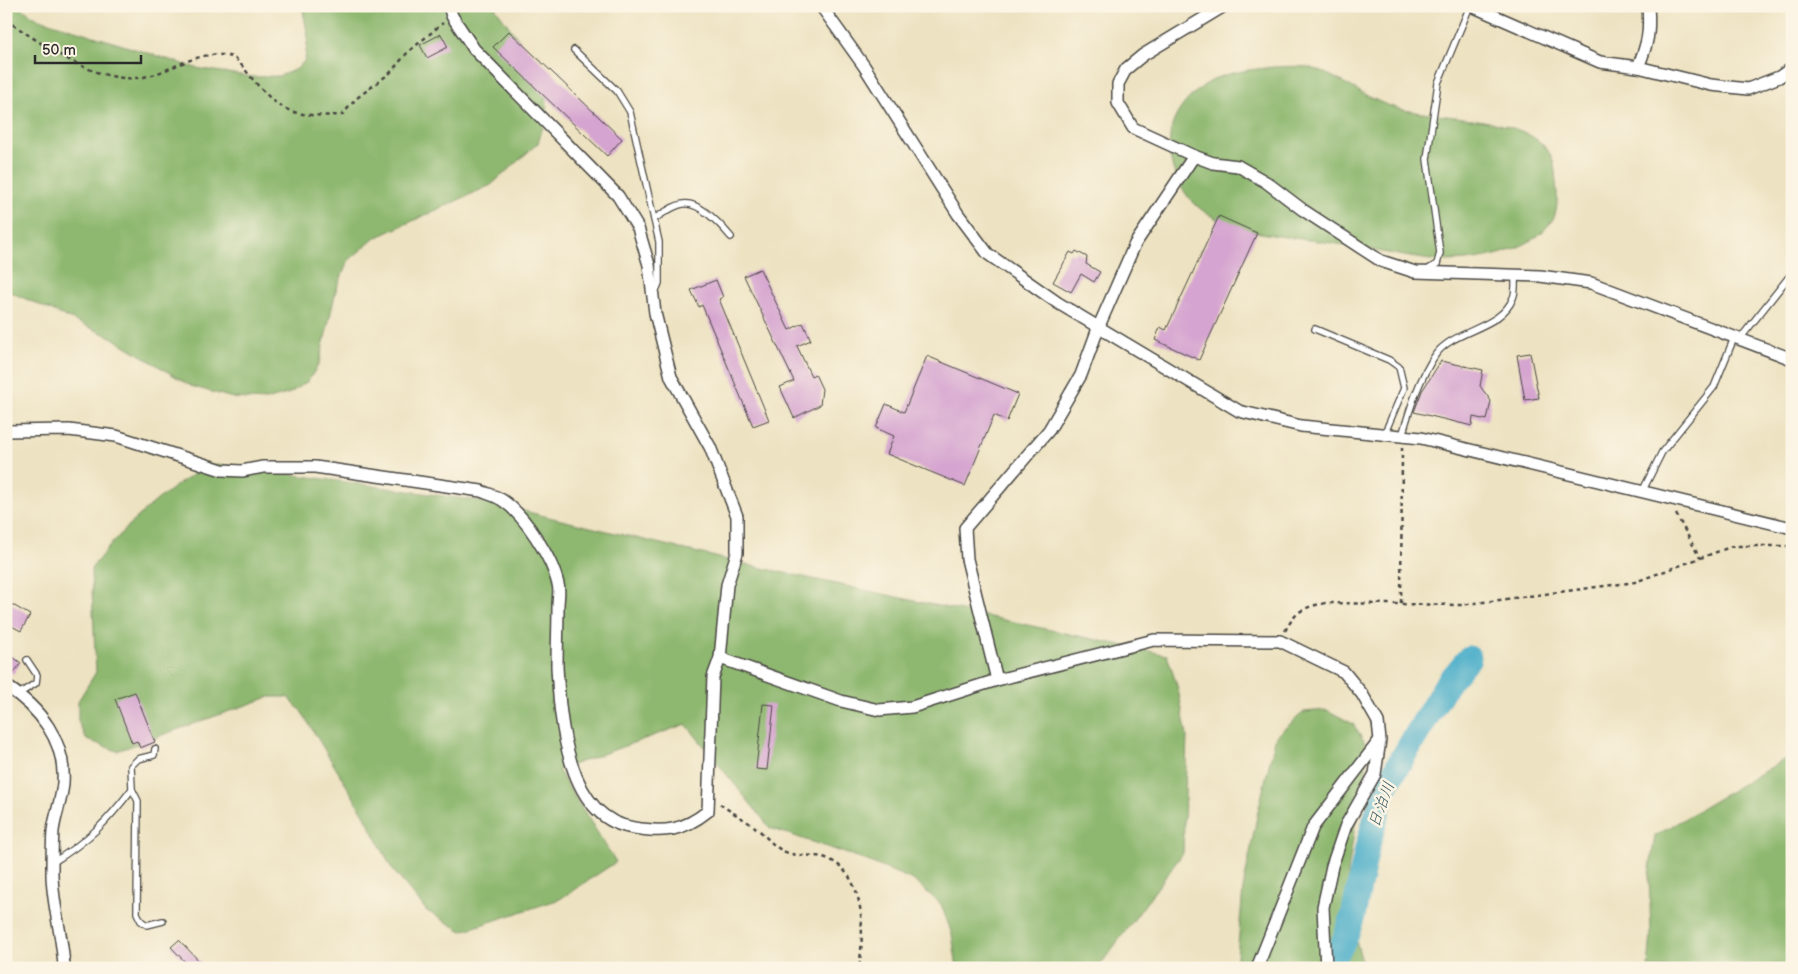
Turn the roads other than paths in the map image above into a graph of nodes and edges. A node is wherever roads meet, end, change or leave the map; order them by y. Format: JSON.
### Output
{"nodes":[{"id":1,"x":821,"y":6,"type":"edge"},
{"id":2,"x":1224,"y":6,"type":"edge"},
{"id":3,"x":1471,"y":6,"type":"edge"},
{"id":4,"x":1648,"y":6,"type":"edge"},
{"id":5,"x":451,"y":11,"type":"edge"},
{"id":6,"x":574,"y":50,"type":"dead end"},
{"id":7,"x":1638,"y":67,"type":"junction"},
{"id":8,"x":1792,"y":68,"type":"edge"},
{"id":9,"x":1194,"y":156,"type":"junction"},
{"id":10,"x":654,"y":219,"type":"junction"},
{"id":11,"x":732,"y":236,"type":"dead end"},
{"id":12,"x":1424,"y":272,"type":"junction"},
{"id":13,"x":1792,"y":273,"type":"edge"},
{"id":14,"x":1515,"y":275,"type":"junction"},
{"id":15,"x":653,"y":298,"type":"junction"},
{"id":16,"x":1099,"y":326,"type":"junction"},
{"id":17,"x":1315,"y":329,"type":"dead end"},
{"id":18,"x":1736,"y":339,"type":"junction"},
{"id":19,"x":1792,"y":359,"type":"edge"},
{"id":20,"x":6,"y":431,"type":"edge"},
{"id":21,"x":1384,"y":435,"type":"junction"},
{"id":22,"x":1402,"y":436,"type":"junction"},
{"id":23,"x":1642,"y":492,"type":"junction"},
{"id":24,"x":1792,"y":528,"type":"edge"},
{"id":25,"x":720,"y":658,"type":"junction"},
{"id":26,"x":27,"y":660,"type":"dead end"},
{"id":27,"x":997,"y":680,"type":"junction"},
{"id":28,"x":6,"y":686,"type":"edge"},
{"id":29,"x":17,"y":695,"type":"junction"},
{"id":30,"x":1380,"y":740,"type":"junction"},
{"id":31,"x":156,"y":749,"type":"dead end"},
{"id":32,"x":132,"y":789,"type":"junction"},
{"id":33,"x":52,"y":863,"type":"junction"},
{"id":34,"x":163,"y":922,"type":"dead end"},
{"id":35,"x":64,"y":968,"type":"edge"},
{"id":36,"x":1257,"y":968,"type":"edge"},
{"id":37,"x":1326,"y":968,"type":"edge"}],
"edges":[{"from":1,"to":16,"type":"street"},
{"from":2,"to":9,"type":"street"},
{"from":3,"to":7,"type":"street"},
{"from":3,"to":12,"type":"lane"},
{"from":4,"to":7,"type":"street"},
{"from":5,"to":15,"type":"street"},
{"from":6,"to":10,"type":"lane"},
{"from":7,"to":8,"type":"street"},
{"from":9,"to":12,"type":"street"},
{"from":9,"to":16,"type":"street"},
{"from":10,"to":11,"type":"lane"},
{"from":10,"to":15,"type":"lane"},
{"from":12,"to":14,"type":"street"},
{"from":13,"to":18,"type":"lane"},
{"from":14,"to":18,"type":"street"},
{"from":14,"to":22,"type":"lane"},
{"from":15,"to":25,"type":"street"},
{"from":16,"to":21,"type":"street"},
{"from":16,"to":27,"type":"street"},
{"from":17,"to":21,"type":"lane"},
{"from":18,"to":19,"type":"street"},
{"from":18,"to":23,"type":"lane"},
{"from":20,"to":25,"type":"street"},
{"from":21,"to":22,"type":"street"},
{"from":22,"to":23,"type":"street"},
{"from":23,"to":24,"type":"street"},
{"from":25,"to":27,"type":"street"},
{"from":26,"to":29,"type":"lane"},
{"from":27,"to":30,"type":"street"},
{"from":28,"to":29,"type":"street"},
{"from":29,"to":33,"type":"street"},
{"from":30,"to":36,"type":"street"},
{"from":30,"to":37,"type":"street"},
{"from":31,"to":32,"type":"lane"},
{"from":32,"to":33,"type":"lane"},
{"from":32,"to":34,"type":"lane"},
{"from":33,"to":35,"type":"street"}]}
